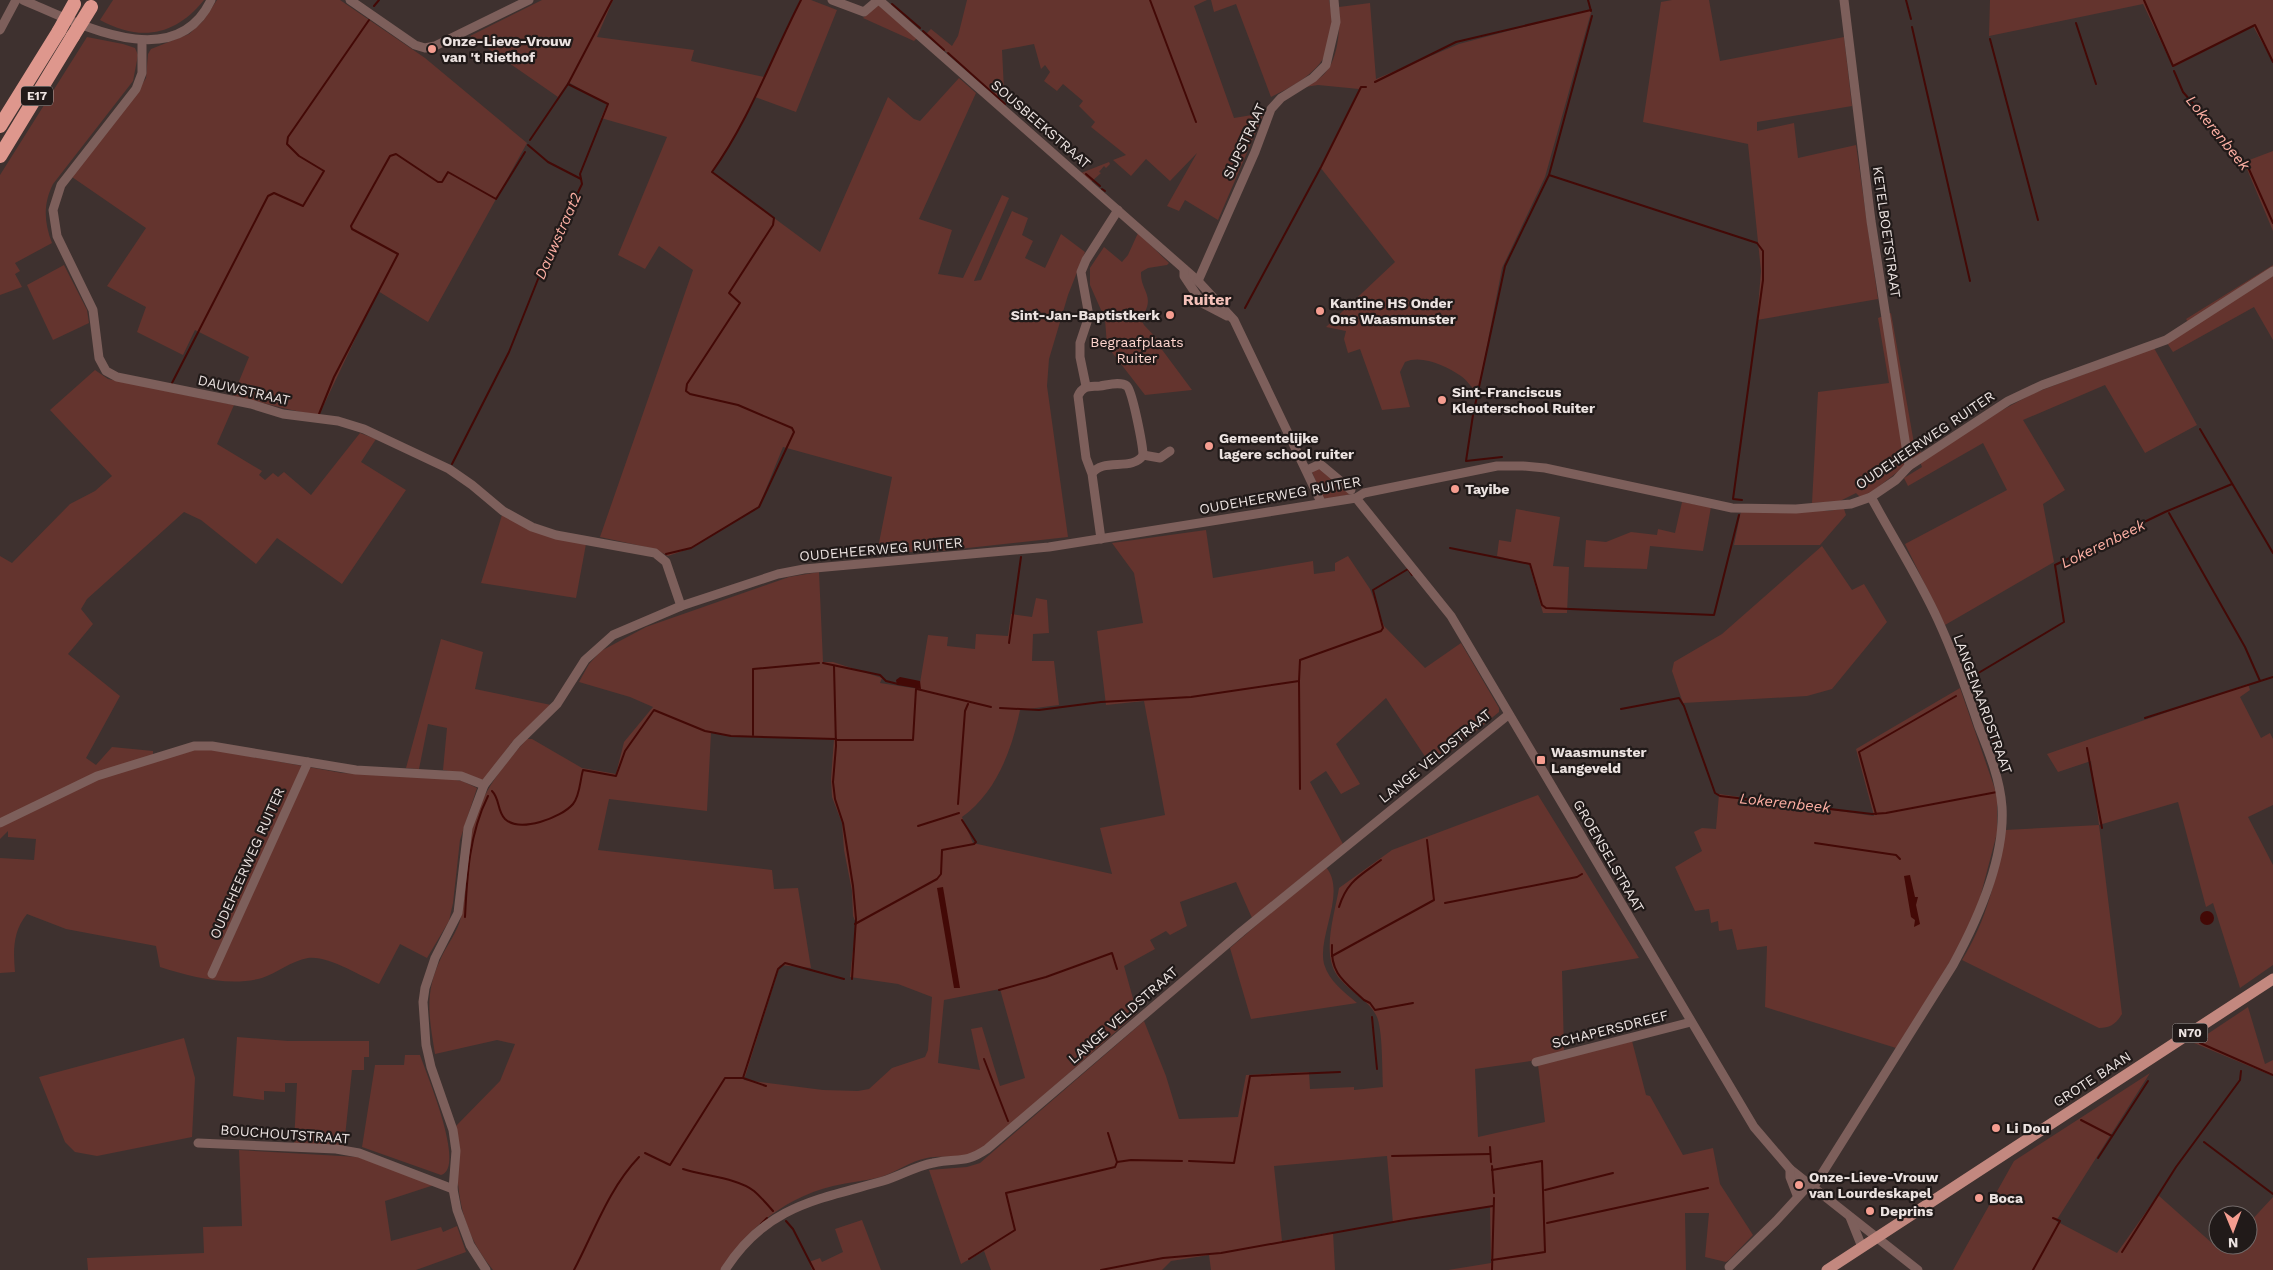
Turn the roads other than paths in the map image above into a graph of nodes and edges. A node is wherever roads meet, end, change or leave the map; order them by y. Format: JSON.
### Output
{"nodes":[{"id":1,"x":16,"y":0,"type":"edge"},
{"id":2,"x":23,"y":0,"type":"edge"},
{"id":3,"x":211,"y":0,"type":"edge"},
{"id":4,"x":350,"y":0,"type":"edge"},
{"id":5,"x":529,"y":0,"type":"edge"},
{"id":6,"x":832,"y":0,"type":"edge"},
{"id":7,"x":879,"y":0,"type":"edge"},
{"id":8,"x":1334,"y":0,"type":"edge"},
{"id":9,"x":1844,"y":0,"type":"edge"},
{"id":10,"x":76,"y":2,"type":"edge"},
{"id":11,"x":93,"y":4,"type":"edge"},
{"id":12,"x":0,"y":30,"type":"edge"},
{"id":13,"x":142,"y":41,"type":"junction"},
{"id":14,"x":0,"y":126,"type":"edge"},
{"id":15,"x":0,"y":156,"type":"edge"},
{"id":16,"x":1118,"y":210,"type":"junction"},
{"id":17,"x":1184,"y":269,"type":"junction"},
{"id":18,"x":2273,"y":271,"type":"edge"},
{"id":19,"x":1198,"y":281,"type":"junction"},
{"id":20,"x":1234,"y":320,"type":"junction"},
{"id":21,"x":1086,"y":386,"type":"junction"},
{"id":22,"x":1170,"y":451,"type":"dead end"},
{"id":23,"x":1143,"y":454,"type":"junction"},
{"id":24,"x":1909,"y":466,"type":"junction"},
{"id":25,"x":1307,"y":470,"type":"junction"},
{"id":26,"x":1092,"y":474,"type":"junction"},
{"id":27,"x":1354,"y":494,"type":"junction"},
{"id":28,"x":1871,"y":497,"type":"junction"},
{"id":29,"x":1321,"y":502,"type":"junction"},
{"id":30,"x":1101,"y":539,"type":"junction"},
{"id":31,"x":681,"y":606,"type":"junction"},
{"id":32,"x":1508,"y":715,"type":"junction"},
{"id":33,"x":308,"y":762,"type":"junction"},
{"id":34,"x":484,"y":785,"type":"junction"},
{"id":35,"x":0,"y":823,"type":"edge"},
{"id":36,"x":212,"y":974,"type":"dead end"},
{"id":37,"x":2273,"y":979,"type":"edge"},
{"id":38,"x":1691,"y":1022,"type":"junction"},
{"id":39,"x":1536,"y":1062,"type":"dead end"},
{"id":40,"x":198,"y":1143,"type":"dead end"},
{"id":41,"x":1790,"y":1169,"type":"junction"},
{"id":42,"x":1811,"y":1186,"type":"junction"},
{"id":43,"x":453,"y":1189,"type":"junction"},
{"id":44,"x":1798,"y":1196,"type":"junction"},
{"id":45,"x":1849,"y":1217,"type":"junction"},
{"id":46,"x":1877,"y":1237,"type":"junction"},
{"id":47,"x":1862,"y":1247,"type":"junction"},
{"id":48,"x":1729,"y":1267,"type":"dead end"},
{"id":49,"x":486,"y":1270,"type":"edge"},
{"id":50,"x":725,"y":1270,"type":"edge"},
{"id":51,"x":1827,"y":1270,"type":"edge"},
{"id":52,"x":1918,"y":1270,"type":"edge"}],
"edges":[{"from":1,"to":12,"type":"street"},
{"from":2,"to":13,"type":"street"},
{"from":3,"to":13,"type":"street"},
{"from":4,"to":5,"type":"street"},
{"from":6,"to":7,"type":"street","name":"SOUSBEEKSTRAAT"},
{"from":7,"to":16,"type":"street","name":"SOUSBEEKSTRAAT"},
{"from":8,"to":19,"type":"street","name":"SIJPSTRAAT"},
{"from":9,"to":24,"type":"street","name":"KETELBOETSTRAAT"},
{"from":10,"to":14,"type":"highway","number":"E17","bridge":true},
{"from":11,"to":15,"type":"highway","number":"E17","bridge":true},
{"from":13,"to":31,"type":"street","name":"DAUWSTRAAT"},
{"from":16,"to":17,"type":"street","name":"SOUSBEEKSTRAAT"},
{"from":16,"to":21,"type":"street"},
{"from":17,"to":19,"type":"street","name":"SOUSBEEKSTRAAT"},
{"from":17,"to":20,"type":"street","name":"SOUSBEEKSTRAAT"},
{"from":18,"to":24,"type":"street","name":"OUDEHEERWEG RUITER"},
{"from":19,"to":20,"type":"street","name":"SOUSBEEKSTRAAT"},
{"from":20,"to":25,"type":"street","name":"SOUSBEEKSTRAAT"},
{"from":21,"to":23,"type":"street"},
{"from":21,"to":26,"type":"street"},
{"from":22,"to":23,"type":"street"},
{"from":23,"to":26,"type":"street"},
{"from":24,"to":28,"type":"street","name":"OUDEHEERWEG RUITER"},
{"from":25,"to":27,"type":"street"},
{"from":25,"to":29,"type":"street","name":"SOUSBEEKSTRAAT"},
{"from":26,"to":30,"type":"street"},
{"from":27,"to":28,"type":"street","name":"OUDEHEERWEG RUITER"},
{"from":27,"to":29,"type":"street","name":"OUDEHEERWEG RUITER"},
{"from":27,"to":32,"type":"street","name":"GROENSELSTRAAT"},
{"from":28,"to":42,"type":"street","name":"LANGENAARDSTRAAT"},
{"from":29,"to":30,"type":"street","name":"OUDEHEERWEG RUITER"},
{"from":30,"to":31,"type":"street","name":"OUDEHEERWEG RUITER"},
{"from":31,"to":34,"type":"street","name":"OUDEHEERWEG RUITER"},
{"from":32,"to":38,"type":"street","name":"GROENSELSTRAAT"},
{"from":32,"to":50,"type":"street","name":"LANGE VELDSTRAAT"},
{"from":33,"to":34,"type":"street"},
{"from":33,"to":35,"type":"street"},
{"from":33,"to":36,"type":"street","name":"OUDEHEERWEG RUITER"},
{"from":34,"to":43,"type":"street","name":"OUDEHEERWEG RUITER"},
{"from":37,"to":46,"type":"main road","name":"GROTE BAAN","number":"N70"},
{"from":38,"to":39,"type":"street","name":"SCHAPERSDREEF"},
{"from":38,"to":41,"type":"street","name":"GROENSELSTRAAT"},
{"from":40,"to":43,"type":"street","name":"BOUCHOUTSTRAAT"},
{"from":41,"to":42,"type":"street","name":"GROENSELSTRAAT"},
{"from":41,"to":44,"type":"street"},
{"from":42,"to":44,"type":"street","name":"LANGENAARDSTRAAT"},
{"from":42,"to":45,"type":"street","name":"GROENSELSTRAAT"},
{"from":43,"to":49,"type":"street","name":"OUDEHEERWEG RUITER"},
{"from":44,"to":48,"type":"street","name":"LANGENAARDSTRAAT"},
{"from":45,"to":46,"type":"street","name":"GROENSELSTRAAT"},
{"from":45,"to":47,"type":"street","name":"GROENSELSTRAAT"},
{"from":46,"to":47,"type":"main road","name":"GROTE BAAN","number":"N70"},
{"from":46,"to":52,"type":"street","name":"GROENSELSTRAAT"},
{"from":47,"to":51,"type":"main road","name":"GROTE BAAN","number":"N70"}]}
